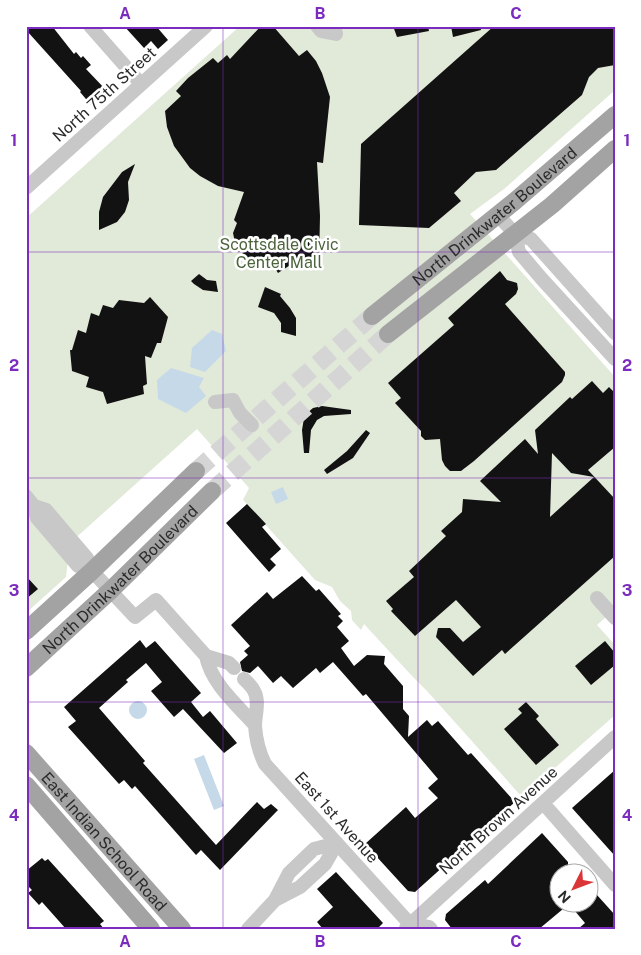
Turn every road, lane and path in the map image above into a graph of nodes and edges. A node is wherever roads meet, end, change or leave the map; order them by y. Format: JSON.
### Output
{"nodes":[{"id":1,"x":90,"y":26,"type":"edge"},
{"id":2,"x":206,"y":26,"type":"edge"},
{"id":3,"x":317,"y":26,"type":"edge"},
{"id":4,"x":334,"y":26,"type":"edge"},
{"id":5,"x":141,"y":84,"type":"junction"},
{"id":6,"x":615,"y":115,"type":"edge"},
{"id":7,"x":615,"y":149,"type":"edge"},
{"id":8,"x":26,"y":188,"type":"edge"},
{"id":9,"x":498,"y":215,"type":"junction"},
{"id":10,"x":515,"y":234,"type":"junction"},
{"id":11,"x":372,"y":316,"type":"tunnel mouth"},
{"id":12,"x":615,"y":333,"type":"edge"},
{"id":13,"x":388,"y":334,"type":"tunnel mouth"},
{"id":14,"x":615,"y":359,"type":"edge"},
{"id":15,"x":215,"y":402,"type":"dead end"},
{"id":16,"x":252,"y":425,"type":"dead end"},
{"id":17,"x":196,"y":472,"type":"tunnel mouth"},
{"id":18,"x":212,"y":491,"type":"tunnel mouth"},
{"id":19,"x":30,"y":501,"type":"edge"},
{"id":20,"x":92,"y":572,"type":"junction"},
{"id":21,"x":110,"y":590,"type":"junction"},
{"id":22,"x":597,"y":598,"type":"dead end"},
{"id":23,"x":615,"y":618,"type":"edge"},
{"id":24,"x":26,"y":631,"type":"edge"},
{"id":25,"x":206,"y":656,"type":"junction"},
{"id":26,"x":26,"y":668,"type":"edge"},
{"id":27,"x":234,"y":668,"type":"dead end"},
{"id":28,"x":244,"y":679,"type":"dead end"},
{"id":29,"x":255,"y":725,"type":"junction"},
{"id":30,"x":615,"y":737,"type":"edge"},
{"id":31,"x":26,"y":752,"type":"edge"},
{"id":32,"x":26,"y":786,"type":"edge"},
{"id":33,"x":543,"y":802,"type":"junction"},
{"id":34,"x":337,"y":843,"type":"junction"},
{"id":35,"x":615,"y":885,"type":"edge"},
{"id":36,"x":408,"y":927,"type":"edge"},
{"id":37,"x":151,"y":929,"type":"edge"},
{"id":38,"x":182,"y":929,"type":"edge"},
{"id":39,"x":248,"y":929,"type":"edge"},
{"id":40,"x":431,"y":929,"type":"edge"}],
"edges":[{"from":1,"to":5,"type":"street"},
{"from":2,"to":5,"type":"street","name":"North 75th Street"},
{"from":3,"to":4,"type":"street"},
{"from":5,"to":8,"type":"street","name":"North 75th Street"},
{"from":6,"to":9,"type":"main road","name":"North Drinkwater Boulevard"},
{"from":7,"to":10,"type":"main road","name":"North Drinkwater Boulevard"},
{"from":9,"to":10,"type":"street"},
{"from":9,"to":11,"type":"main road","name":"North Drinkwater Boulevard"},
{"from":10,"to":12,"type":"street"},
{"from":10,"to":13,"type":"main road","name":"North Drinkwater Boulevard"},
{"from":10,"to":14,"type":"street"},
{"from":15,"to":16,"type":"street"},
{"from":17,"to":20,"type":"main road","name":"North Drinkwater Boulevard"},
{"from":18,"to":21,"type":"main road","name":"North Drinkwater Boulevard"},
{"from":19,"to":20,"type":"street"},
{"from":20,"to":21,"type":"street"},
{"from":20,"to":24,"type":"main road","name":"North Drinkwater Boulevard"},
{"from":21,"to":25,"type":"street"},
{"from":21,"to":26,"type":"main road","name":"North Drinkwater Boulevard"},
{"from":22,"to":23,"type":"street"},
{"from":25,"to":27,"type":"street"},
{"from":25,"to":29,"type":"street"},
{"from":28,"to":29,"type":"street","name":"East 1st Avenue"},
{"from":29,"to":34,"type":"street","name":"East 1st Avenue"},
{"from":30,"to":33,"type":"street","name":"North Brown Avenue"},
{"from":31,"to":38,"type":"main road","name":"East Indian School Road"},
{"from":32,"to":37,"type":"main road","name":"East Indian School Road"},
{"from":33,"to":35,"type":"street"},
{"from":33,"to":36,"type":"street","name":"North Brown Avenue"},
{"from":34,"to":36,"type":"street","name":"East 1st Avenue"},
{"from":34,"to":39,"type":"street"},
{"from":36,"to":40,"type":"street"}]}
